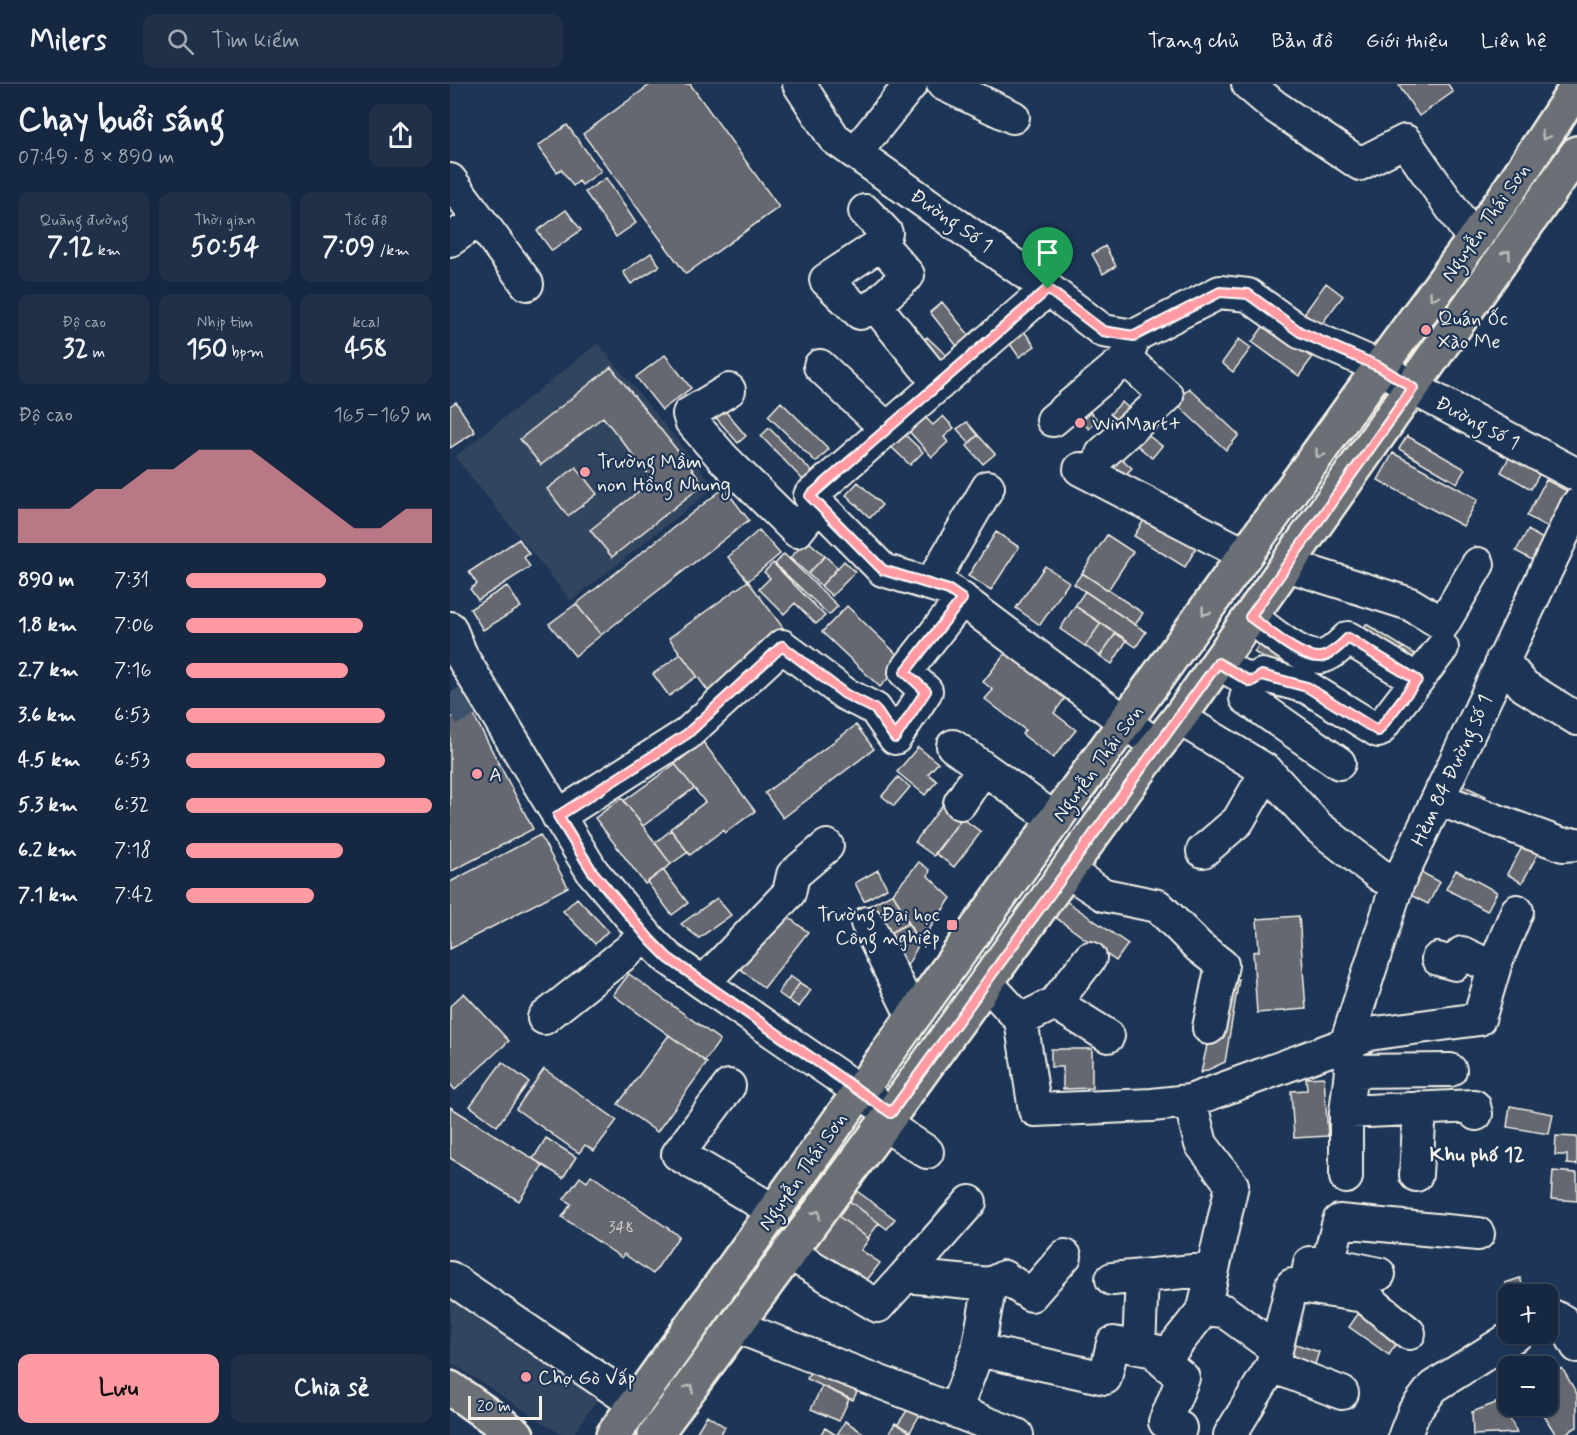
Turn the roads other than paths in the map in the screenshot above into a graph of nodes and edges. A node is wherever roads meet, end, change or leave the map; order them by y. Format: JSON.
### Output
{"nodes":[{"id":1,"x":799,"y":84,"type":"edge"},
{"id":2,"x":911,"y":84,"type":"edge"},
{"id":3,"x":943,"y":84,"type":"edge"},
{"id":4,"x":1248,"y":84,"type":"edge"},
{"id":5,"x":1577,"y":87,"type":"edge"},
{"id":6,"x":1013,"y":117,"type":"dead end"},
{"id":7,"x":856,"y":152,"type":"junction"},
{"id":8,"x":1577,"y":153,"type":"edge"},
{"id":9,"x":450,"y":180,"type":"edge"},
{"id":10,"x":865,"y":211,"type":"dead end"},
{"id":11,"x":1474,"y":240,"type":"junction"},
{"id":12,"x":880,"y":244,"type":"junction"},
{"id":13,"x":527,"y":284,"type":"dead end"},
{"id":14,"x":1048,"y":289,"type":"junction"},
{"id":15,"x":878,"y":303,"type":"junction"},
{"id":16,"x":1130,"y":348,"type":"junction"},
{"id":17,"x":820,"y":366,"type":"dead end"},
{"id":18,"x":1380,"y":367,"type":"junction"},
{"id":19,"x":939,"y":384,"type":"junction"},
{"id":20,"x":1413,"y":388,"type":"junction"},
{"id":21,"x":729,"y":390,"type":"dead end"},
{"id":22,"x":1053,"y":420,"type":"dead end"},
{"id":23,"x":887,"y":429,"type":"junction"},
{"id":24,"x":1577,"y":474,"type":"edge"},
{"id":25,"x":988,"y":487,"type":"dead end"},
{"id":26,"x":818,"y":504,"type":"junction"},
{"id":27,"x":1577,"y":505,"type":"edge"},
{"id":28,"x":1246,"y":555,"type":"junction"},
{"id":29,"x":1478,"y":564,"type":"dead end"},
{"id":30,"x":1287,"y":565,"type":"junction"},
{"id":31,"x":930,"y":584,"type":"junction"},
{"id":32,"x":962,"y":599,"type":"junction"},
{"id":33,"x":1250,"y":617,"type":"junction"},
{"id":34,"x":450,"y":628,"type":"edge"},
{"id":35,"x":1442,"y":648,"type":"dead end"},
{"id":36,"x":1502,"y":660,"type":"junction"},
{"id":37,"x":1218,"y":663,"type":"junction"},
{"id":38,"x":1417,"y":680,"type":"junction"},
{"id":39,"x":1251,"y":682,"type":"junction"},
{"id":40,"x":1179,"y":718,"type":"junction"},
{"id":41,"x":1577,"y":719,"type":"edge"},
{"id":42,"x":1126,"y":723,"type":"junction"},
{"id":43,"x":953,"y":746,"type":"dead end"},
{"id":44,"x":1157,"y":746,"type":"junction"},
{"id":45,"x":1339,"y":763,"type":"dead end"},
{"id":46,"x":983,"y":768,"type":"junction"},
{"id":47,"x":1267,"y":771,"type":"junction"},
{"id":48,"x":1438,"y":799,"type":"junction"},
{"id":49,"x":960,"y":803,"type":"dead end"},
{"id":50,"x":558,"y":816,"type":"junction"},
{"id":51,"x":1056,"y":820,"type":"junction"},
{"id":52,"x":1577,"y":844,"type":"edge"},
{"id":53,"x":827,"y":846,"type":"dead end"},
{"id":54,"x":1203,"y":851,"type":"dead end"},
{"id":55,"x":1067,"y":871,"type":"junction"},
{"id":56,"x":1381,"y":876,"type":"dead end"},
{"id":57,"x":1517,"y":911,"type":"dead end"},
{"id":58,"x":867,"y":923,"type":"dead end"},
{"id":59,"x":645,"y":934,"type":"junction"},
{"id":60,"x":1090,"y":958,"type":"dead end"},
{"id":61,"x":1438,"y":959,"type":"dead end"},
{"id":62,"x":1494,"y":968,"type":"junction"},
{"id":63,"x":987,"y":982,"type":"junction"},
{"id":64,"x":703,"y":983,"type":"junction"},
{"id":65,"x":1055,"y":1003,"type":"junction"},
{"id":66,"x":913,"y":1017,"type":"junction"},
{"id":67,"x":544,"y":1018,"type":"dead end"},
{"id":68,"x":1021,"y":1020,"type":"junction"},
{"id":69,"x":1209,"y":1028,"type":"dead end"},
{"id":70,"x":1108,"y":1036,"type":"dead end"},
{"id":71,"x":1348,"y":1058,"type":"junction"},
{"id":72,"x":1450,"y":1070,"type":"dead end"},
{"id":73,"x":729,"y":1086,"type":"dead end"},
{"id":74,"x":860,"y":1091,"type":"junction"},
{"id":75,"x":1190,"y":1101,"type":"junction"},
{"id":76,"x":1420,"y":1108,"type":"junction"},
{"id":77,"x":1346,"y":1112,"type":"junction"},
{"id":78,"x":1476,"y":1114,"type":"dead end"},
{"id":79,"x":887,"y":1118,"type":"junction"},
{"id":80,"x":927,"y":1152,"type":"dead end"},
{"id":81,"x":1416,"y":1175,"type":"dead end"},
{"id":82,"x":1346,"y":1177,"type":"dead end"},
{"id":83,"x":970,"y":1202,"type":"dead end"},
{"id":84,"x":774,"y":1211,"type":"junction"},
{"id":85,"x":1478,"y":1234,"type":"dead end"},
{"id":86,"x":789,"y":1253,"type":"junction"},
{"id":87,"x":1065,"y":1256,"type":"dead end"},
{"id":88,"x":1328,"y":1263,"type":"junction"},
{"id":89,"x":1213,"y":1269,"type":"junction"},
{"id":90,"x":1379,"y":1274,"type":"dead end"},
{"id":91,"x":905,"y":1276,"type":"junction"},
{"id":92,"x":450,"y":1278,"type":"edge"},
{"id":93,"x":990,"y":1284,"type":"junction"},
{"id":94,"x":1306,"y":1287,"type":"junction"},
{"id":95,"x":1204,"y":1309,"type":"junction"},
{"id":96,"x":1558,"y":1318,"type":"edge"},
{"id":97,"x":735,"y":1326,"type":"junction"},
{"id":98,"x":1409,"y":1333,"type":"dead end"},
{"id":99,"x":1501,"y":1344,"type":"edge"},
{"id":100,"x":1577,"y":1346,"type":"edge"},
{"id":101,"x":978,"y":1350,"type":"junction"},
{"id":102,"x":1151,"y":1354,"type":"junction"},
{"id":103,"x":1274,"y":1358,"type":"junction"},
{"id":104,"x":450,"y":1388,"type":"edge"},
{"id":105,"x":1342,"y":1393,"type":"dead end"},
{"id":106,"x":636,"y":1404,"type":"junction"},
{"id":107,"x":955,"y":1411,"type":"junction"},
{"id":108,"x":996,"y":1431,"type":"edge"},
{"id":109,"x":517,"y":1435,"type":"edge"},
{"id":110,"x":613,"y":1435,"type":"edge"},
{"id":111,"x":655,"y":1435,"type":"edge"},
{"id":112,"x":1178,"y":1435,"type":"edge"},
{"id":113,"x":1230,"y":1435,"type":"edge"},
{"id":114,"x":1405,"y":1435,"type":"edge"}],
"edges":[{"from":1,"to":7,"type":"street","name":"Đường Số 1"},
{"from":2,"to":7,"type":"street"},
{"from":3,"to":6,"type":"street"},
{"from":4,"to":11,"type":"street"},
{"from":5,"to":11,"type":"main road","name":"Nguyễn Thái Sơn","one_way":true},
{"from":7,"to":14,"type":"street","name":"Đường Số 1"},
{"from":20,"to":8,"type":"main road","name":"Nguyễn Thái Sơn","one_way":true},
{"from":9,"to":13,"type":"street"},
{"from":10,"to":12,"type":"street"},
{"from":11,"to":18,"type":"main road","name":"Nguyễn Thái Sơn","one_way":true},
{"from":12,"to":15,"type":"street"},
{"from":12,"to":15,"type":"street"},
{"from":14,"to":16,"type":"street","name":"Đường Số 1"},
{"from":14,"to":19,"type":"street"},
{"from":15,"to":19,"type":"street"},
{"from":16,"to":18,"type":"street"},
{"from":16,"to":22,"type":"street"},
{"from":16,"to":28,"type":"street"},
{"from":17,"to":23,"type":"street"},
{"from":18,"to":20,"type":"street","name":"Đường số 1"},
{"from":18,"to":28,"type":"main road","name":"Nguyễn Thái Sơn","one_way":true},
{"from":19,"to":23,"type":"street"},
{"from":20,"to":24,"type":"street","name":"Đường số 1"},
{"from":20,"to":30,"type":"main road","name":"Nguyễn Thái Sơn"},
{"from":21,"to":26,"type":"street"},
{"from":23,"to":26,"type":"street"},
{"from":25,"to":31,"type":"street"},
{"from":26,"to":31,"type":"street"},
{"from":27,"to":36,"type":"street","name":"Hẻm 84 Đường số 1"},
{"from":28,"to":42,"type":"main road","name":"Nguyễn Thái Sơn","one_way":true},
{"from":29,"to":30,"type":"street"},
{"from":30,"to":33,"type":"main road","name":"Nguyễn Thái Sơn"},
{"from":31,"to":32,"type":"street"},
{"from":32,"to":42,"type":"street"},
{"from":32,"to":50,"type":"street"},
{"from":33,"to":37,"type":"main road","name":"Nguyễn Thái Sơn"},
{"from":33,"to":38,"type":"street"},
{"from":34,"to":50,"type":"street"},
{"from":35,"to":38,"type":"street"},
{"from":36,"to":41,"type":"street"},
{"from":36,"to":48,"type":"street","name":"Hẻm 84 Đường số 1"},
{"from":37,"to":39,"type":"street"},
{"from":37,"to":40,"type":"main road","name":"Nguyễn Thái Sơn"},
{"from":38,"to":39,"type":"street"},
{"from":39,"to":45,"type":"street"},
{"from":40,"to":44,"type":"main road","name":"Nguyễn Thái Sơn"},
{"from":40,"to":47,"type":"street"},
{"from":42,"to":44,"type":"street"},
{"from":42,"to":51,"type":"main road","name":"Nguyễn Thái Sơn"},
{"from":43,"to":46,"type":"street"},
{"from":44,"to":55,"type":"main road","name":"Nguyễn Thái Sơn"},
{"from":46,"to":49,"type":"street"},
{"from":46,"to":51,"type":"street"},
{"from":47,"to":54,"type":"street"},
{"from":47,"to":56,"type":"street"},
{"from":48,"to":52,"type":"street"},
{"from":48,"to":71,"type":"street","name":"Hẻm 84 Đường số 1"},
{"from":50,"to":59,"type":"street"},
{"from":51,"to":66,"type":"main road","name":"Nguyễn Thái Sơn"},
{"from":53,"to":64,"type":"street"},
{"from":55,"to":63,"type":"main road","name":"Nguyễn Thái Sơn"},
{"from":55,"to":69,"type":"street"},
{"from":57,"to":62,"type":"street"},
{"from":58,"to":66,"type":"street"},
{"from":59,"to":64,"type":"street"},
{"from":59,"to":67,"type":"street"},
{"from":60,"to":65,"type":"street"},
{"from":61,"to":62,"type":"street"},
{"from":62,"to":71,"type":"street"},
{"from":63,"to":68,"type":"street"},
{"from":63,"to":79,"type":"main road","name":"Nguyễn Thái Sơn"},
{"from":64,"to":74,"type":"street"},
{"from":65,"to":68,"type":"street"},
{"from":65,"to":70,"type":"street"},
{"from":66,"to":74,"type":"main road","name":"Nguyễn Thái Sơn"},
{"from":68,"to":75,"type":"street"},
{"from":71,"to":72,"type":"street"},
{"from":71,"to":75,"type":"street"},
{"from":71,"to":77,"type":"street","name":"Hẻm 84 Đường số 1"},
{"from":73,"to":84,"type":"street"},
{"from":74,"to":79,"type":"street"},
{"from":74,"to":84,"type":"main road","name":"Nguyễn Thái Sơn"},
{"from":75,"to":89,"type":"street"},
{"from":76,"to":77,"type":"street"},
{"from":76,"to":78,"type":"street"},
{"from":76,"to":81,"type":"street"},
{"from":77,"to":82,"type":"street","name":"Hẻm 84 Đường số 1"},
{"from":79,"to":80,"type":"street"},
{"from":86,"to":79,"type":"main road","name":"Nguyễn Thái Sơn","one_way":true},
{"from":83,"to":91,"type":"street"},
{"from":84,"to":106,"type":"main road","name":"Nguyễn Thái Sơn"},
{"from":85,"to":88,"type":"street"},
{"from":86,"to":91,"type":"street"},
{"from":86,"to":97,"type":"main road","name":"Nguyễn Thái Sơn"},
{"from":87,"to":93,"type":"street"},
{"from":88,"to":90,"type":"street"},
{"from":88,"to":94,"type":"street"},
{"from":89,"to":95,"type":"street"},
{"from":89,"to":102,"type":"street"},
{"from":91,"to":93,"type":"street"},
{"from":92,"to":106,"type":"street"},
{"from":93,"to":101,"type":"street"},
{"from":94,"to":98,"type":"street"},
{"from":94,"to":103,"type":"street"},
{"from":95,"to":102,"type":"street"},
{"from":95,"to":103,"type":"street"},
{"from":96,"to":100,"type":"street"},
{"from":97,"to":107,"type":"street"},
{"from":111,"to":97,"type":"main road","name":"Nguyễn Thái Sơn","one_way":true},
{"from":99,"to":114,"type":"street"},
{"from":101,"to":102,"type":"street"},
{"from":101,"to":107,"type":"street"},
{"from":102,"to":112,"type":"street"},
{"from":103,"to":105,"type":"street"},
{"from":103,"to":113,"type":"street"},
{"from":104,"to":109,"type":"main road"},
{"from":106,"to":110,"type":"main road","name":"Nguyễn Thái Sơn"},
{"from":107,"to":108,"type":"street"}]}
